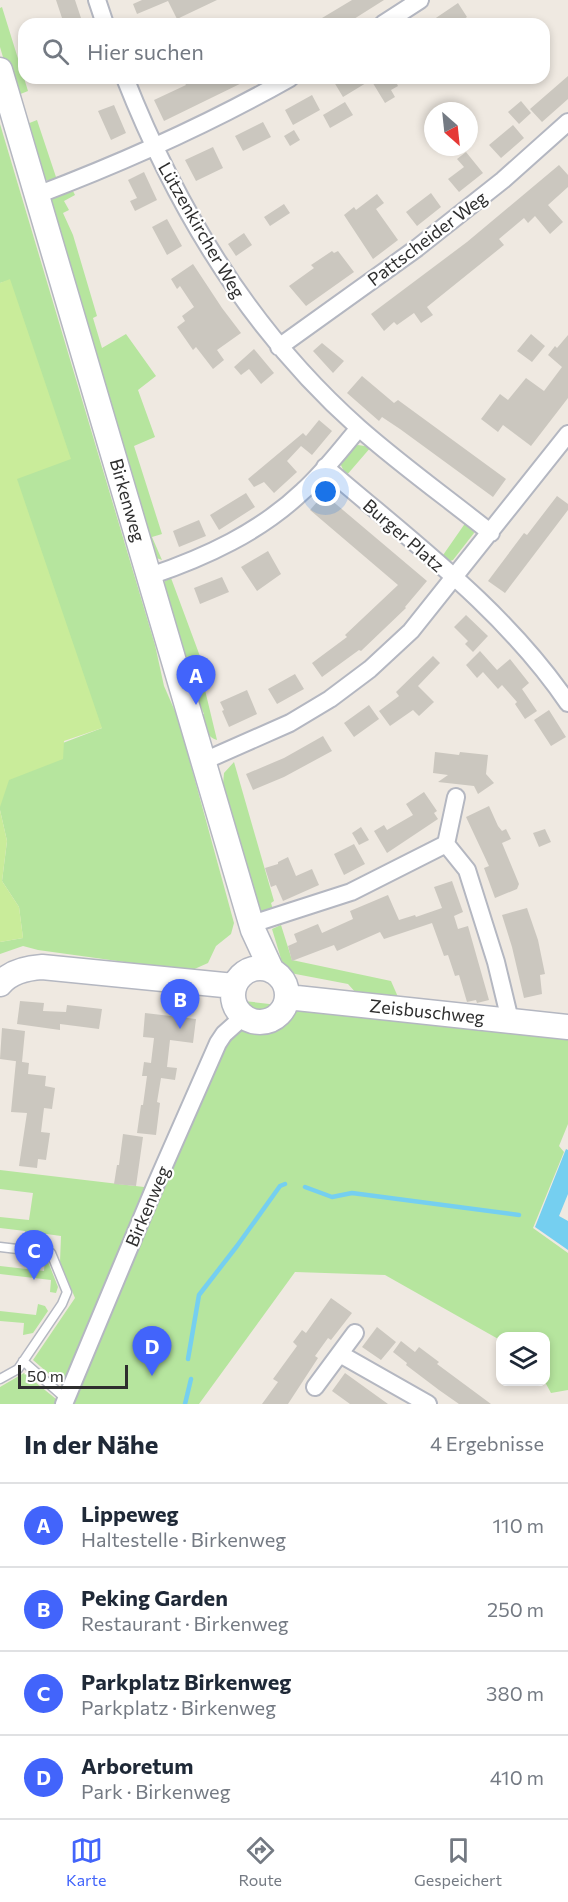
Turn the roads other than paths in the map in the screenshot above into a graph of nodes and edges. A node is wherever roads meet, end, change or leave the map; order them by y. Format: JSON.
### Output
{"nodes":[{"id":1,"x":97,"y":0,"type":"edge"},
{"id":2,"x":420,"y":0,"type":"edge"},
{"id":3,"x":103,"y":18,"type":"edge"},
{"id":4,"x":392,"y":18,"type":"edge"},
{"id":5,"x":0,"y":70,"type":"edge"},
{"id":6,"x":128,"y":84,"type":"edge"},
{"id":7,"x":278,"y":84,"type":"edge"},
{"id":8,"x":568,"y":122,"type":"edge"},
{"id":9,"x":155,"y":147,"type":"junction"},
{"id":10,"x":37,"y":195,"type":"junction"},
{"id":11,"x":279,"y":347,"type":"junction"},
{"id":12,"x":359,"y":428,"type":"junction"},
{"id":13,"x":568,"y":434,"type":"edge"},
{"id":14,"x":325,"y":467,"type":"junction"},
{"id":15,"x":491,"y":533,"type":"junction"},
{"id":16,"x":150,"y":576,"type":"junction"},
{"id":17,"x":455,"y":578,"type":"junction"},
{"id":18,"x":565,"y":692,"type":"edge"},
{"id":19,"x":204,"y":761,"type":"junction"},
{"id":20,"x":456,"y":797,"type":"dead end"},
{"id":21,"x":446,"y":844,"type":"junction"},
{"id":22,"x":252,"y":927,"type":"junction"},
{"id":23,"x":272,"y":971,"type":"junction"},
{"id":24,"x":239,"y":979,"type":"junction"},
{"id":25,"x":1,"y":980,"type":"edge"},
{"id":26,"x":287,"y":997,"type":"junction"},
{"id":27,"x":243,"y":1017,"type":"junction"},
{"id":28,"x":510,"y":1020,"type":"junction"},
{"id":29,"x":568,"y":1027,"type":"edge"},
{"id":30,"x":0,"y":1247,"type":"edge"},
{"id":31,"x":355,"y":1333,"type":"dead end"},
{"id":32,"x":340,"y":1353,"type":"junction"},
{"id":33,"x":23,"y":1361,"type":"junction"},
{"id":34,"x":0,"y":1379,"type":"edge"},
{"id":35,"x":315,"y":1387,"type":"dead end"},
{"id":36,"x":65,"y":1402,"type":"edge"},
{"id":37,"x":429,"y":1404,"type":"edge"}],
"edges":[{"from":1,"to":3,"type":"street"},
{"from":2,"to":4,"type":"street"},
{"from":5,"to":10,"type":"street","name":"Birkenweg"},
{"from":6,"to":9,"type":"street","name":"Lützenkircher Weg"},
{"from":7,"to":9,"type":"street"},
{"from":8,"to":11,"type":"street","name":"Pattscheider Weg"},
{"from":9,"to":10,"type":"street"},
{"from":9,"to":11,"type":"street","name":"Lützenkircher Weg"},
{"from":10,"to":16,"type":"street","name":"Birkenweg"},
{"from":11,"to":12,"type":"street","name":"Lützenkircher Weg"},
{"from":12,"to":14,"type":"street"},
{"from":12,"to":15,"type":"street","name":"Lützenkircher Weg"},
{"from":13,"to":15,"type":"street"},
{"from":14,"to":16,"type":"street"},
{"from":14,"to":17,"type":"street","name":"Burger Platz"},
{"from":15,"to":17,"type":"street"},
{"from":16,"to":19,"type":"street","name":"Birkenweg"},
{"from":17,"to":18,"type":"street","name":"Burger Platz"},
{"from":17,"to":19,"type":"street"},
{"from":19,"to":22,"type":"street","name":"Birkenweg"},
{"from":20,"to":21,"type":"street"},
{"from":21,"to":22,"type":"street"},
{"from":21,"to":28,"type":"street"},
{"from":22,"to":23,"type":"street","name":"Birkenweg"},
{"from":22,"to":24,"type":"street","name":"Birkenweg"},
{"from":23,"to":24,"type":"street"},
{"from":23,"to":26,"type":"street"},
{"from":24,"to":25,"type":"street"},
{"from":24,"to":27,"type":"street"},
{"from":26,"to":27,"type":"street"},
{"from":26,"to":28,"type":"street","name":"Zeisbuschweg"},
{"from":27,"to":36,"type":"street","name":"Birkenweg"},
{"from":28,"to":29,"type":"street","name":"Zeisbuschweg"},
{"from":30,"to":33,"type":"lane"},
{"from":31,"to":32,"type":"street"},
{"from":32,"to":35,"type":"street"},
{"from":32,"to":37,"type":"street"},
{"from":33,"to":34,"type":"lane"},
{"from":33,"to":36,"type":"lane"}]}
